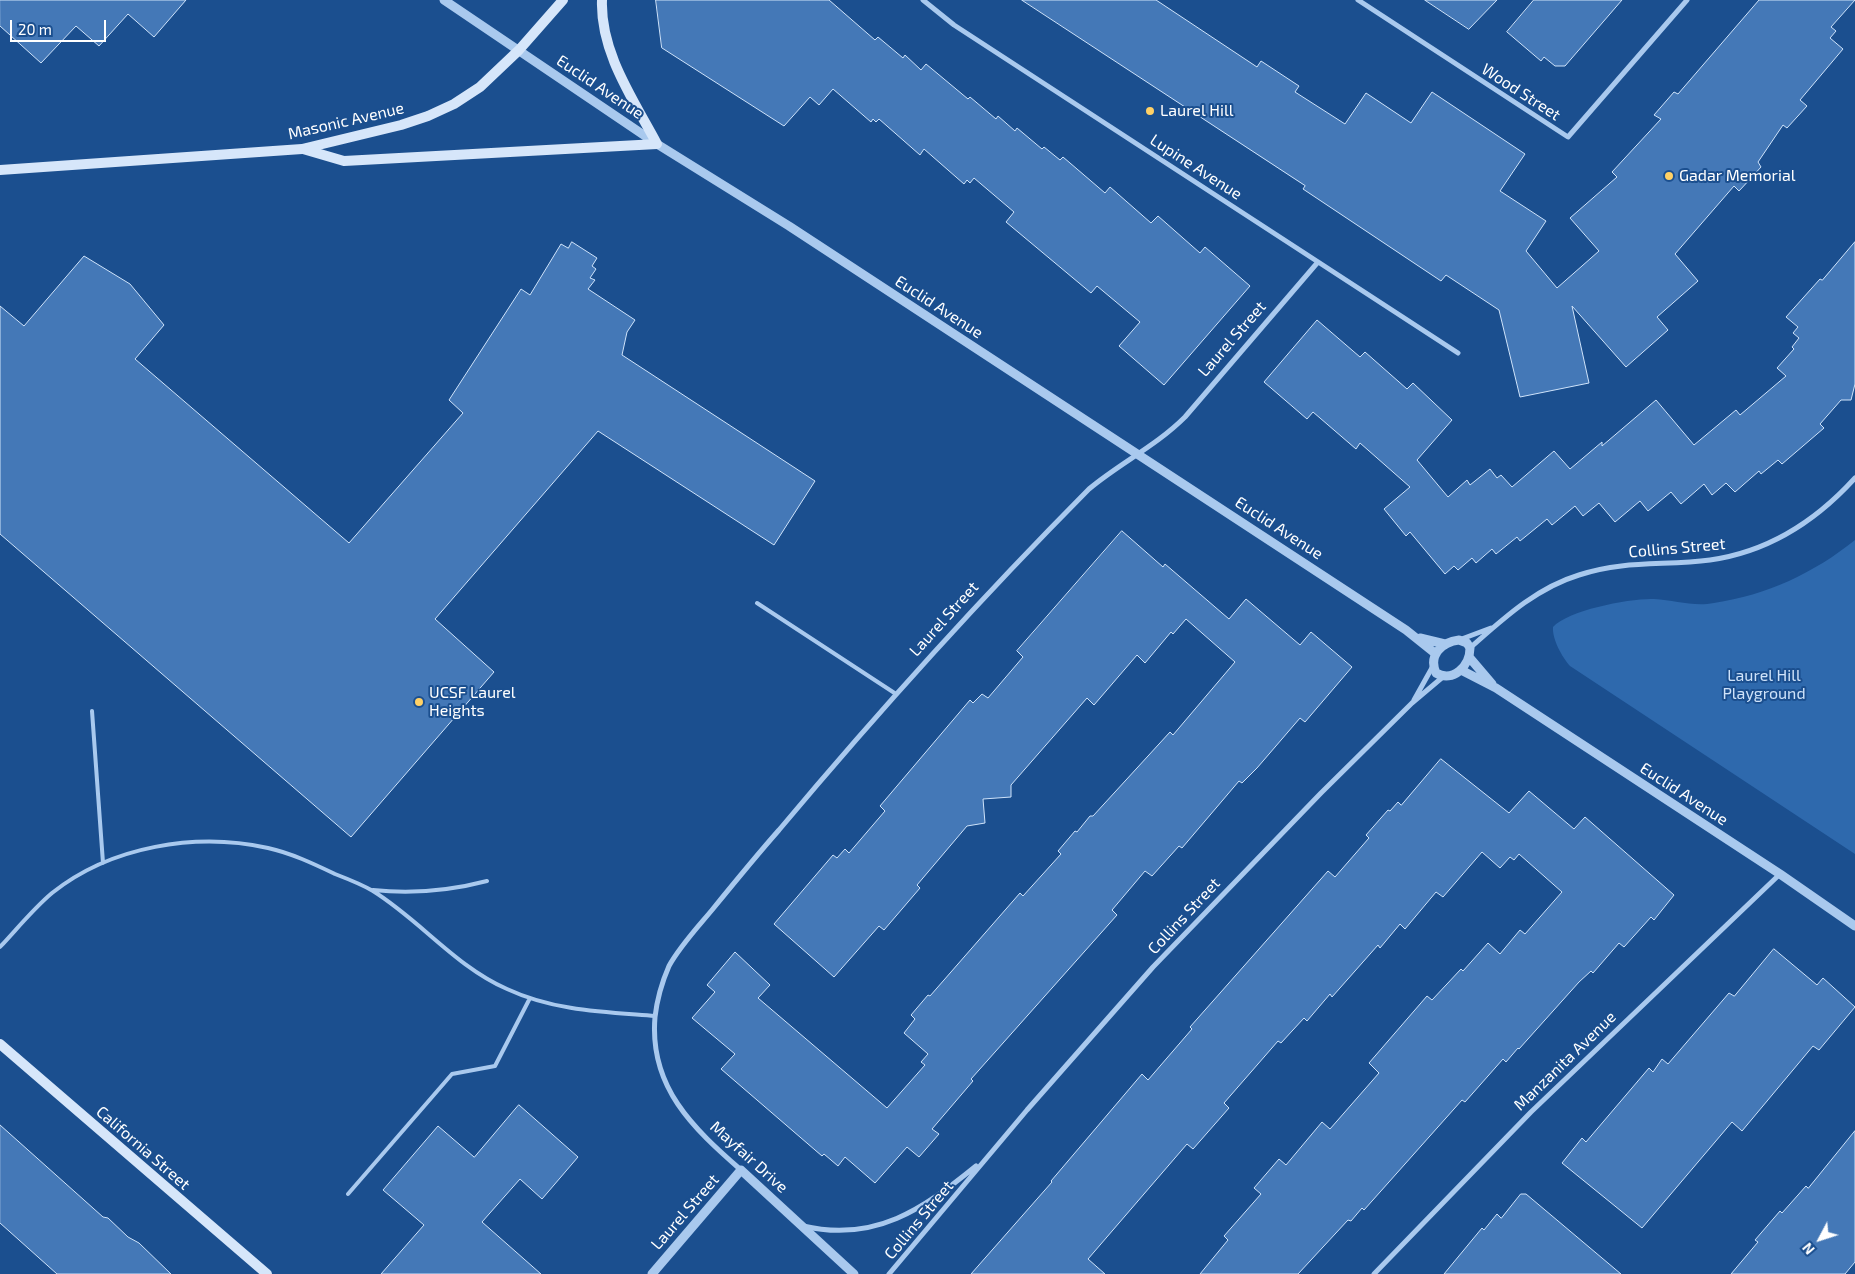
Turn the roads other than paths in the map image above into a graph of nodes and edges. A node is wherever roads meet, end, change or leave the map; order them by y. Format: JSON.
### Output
{"nodes":[{"id":1,"x":444,"y":0,"type":"edge"},
{"id":2,"x":563,"y":0,"type":"edge"},
{"id":3,"x":602,"y":0,"type":"edge"},
{"id":4,"x":923,"y":0,"type":"edge"},
{"id":5,"x":1358,"y":0,"type":"edge"},
{"id":6,"x":1687,"y":0,"type":"edge"},
{"id":7,"x":519,"y":50,"type":"junction"},
{"id":8,"x":657,"y":144,"type":"junction"},
{"id":9,"x":302,"y":149,"type":"junction"},
{"id":10,"x":0,"y":170,"type":"edge"},
{"id":11,"x":1318,"y":262,"type":"junction"},
{"id":12,"x":1458,"y":353,"type":"dead end"},
{"id":13,"x":1138,"y":453,"type":"junction"},
{"id":14,"x":1855,"y":478,"type":"edge"},
{"id":15,"x":757,"y":603,"type":"dead end"},
{"id":16,"x":1494,"y":627,"type":"junction"},
{"id":17,"x":1419,"y":638,"type":"junction"},
{"id":18,"x":1455,"y":641,"type":"junction"},
{"id":19,"x":1445,"y":644,"type":"junction"},
{"id":20,"x":1470,"y":653,"type":"junction"},
{"id":21,"x":1436,"y":654,"type":"junction"},
{"id":22,"x":1433,"y":666,"type":"junction"},
{"id":23,"x":1461,"y":670,"type":"junction"},
{"id":24,"x":1444,"y":676,"type":"junction"},
{"id":25,"x":1496,"y":688,"type":"junction"},
{"id":26,"x":896,"y":694,"type":"junction"},
{"id":27,"x":1412,"y":703,"type":"junction"},
{"id":28,"x":92,"y":711,"type":"dead end"},
{"id":29,"x":103,"y":863,"type":"junction"},
{"id":30,"x":1780,"y":874,"type":"junction"},
{"id":31,"x":487,"y":882,"type":"dead end"},
{"id":32,"x":371,"y":890,"type":"junction"},
{"id":33,"x":1855,"y":926,"type":"edge"},
{"id":34,"x":0,"y":947,"type":"edge"},
{"id":35,"x":530,"y":998,"type":"junction"},
{"id":36,"x":655,"y":1016,"type":"junction"},
{"id":37,"x":655,"y":1041,"type":"joint"},
{"id":38,"x":0,"y":1044,"type":"edge"},
{"id":39,"x":986,"y":1158,"type":"junction"},
{"id":40,"x":741,"y":1170,"type":"junction"},
{"id":41,"x":348,"y":1194,"type":"dead end"},
{"id":42,"x":803,"y":1226,"type":"junction"},
{"id":43,"x":654,"y":1273,"type":"edge"},
{"id":44,"x":267,"y":1274,"type":"edge"},
{"id":45,"x":854,"y":1274,"type":"edge"},
{"id":46,"x":889,"y":1274,"type":"edge"},
{"id":47,"x":1374,"y":1274,"type":"edge"}],
"edges":[{"from":1,"to":7,"type":"street","name":"Euclid Avenue"},
{"from":2,"to":7,"type":"main road","name":"Masonic Avenue"},
{"from":3,"to":8,"type":"main road"},
{"from":4,"to":11,"type":"street","name":"Lupine Avenue"},
{"from":5,"to":6,"type":"street","name":"Wood Street"},
{"from":7,"to":8,"type":"street","name":"Euclid Avenue"},
{"from":7,"to":9,"type":"main road","name":"Masonic Avenue"},
{"from":8,"to":9,"type":"main road"},
{"from":8,"to":13,"type":"street","name":"Euclid Avenue"},
{"from":9,"to":10,"type":"main road","name":"Masonic Avenue"},
{"from":11,"to":12,"type":"street","name":"Lupine Avenue"},
{"from":11,"to":13,"type":"street","name":"Laurel Street"},
{"from":13,"to":17,"type":"street","name":"Euclid Avenue"},
{"from":13,"to":26,"type":"street","name":"Laurel Street"},
{"from":14,"to":16,"type":"street","name":"Collins Street"},
{"from":15,"to":26,"type":"lane"},
{"from":16,"to":18,"type":"street","name":"Collins Street"},
{"from":16,"to":20,"type":"street","name":"Collins Street"},
{"from":17,"to":19,"type":"street","name":"Euclid Avenue"},
{"from":17,"to":21,"type":"street","name":"Euclid Avenue"},
{"from":18,"to":19,"type":"street"},
{"from":18,"to":20,"type":"street"},
{"from":19,"to":21,"type":"street"},
{"from":20,"to":23,"type":"street"},
{"from":20,"to":25,"type":"street","name":"Euclid Avenue"},
{"from":21,"to":22,"type":"street"},
{"from":22,"to":24,"type":"street"},
{"from":22,"to":27,"type":"street","name":"Collins Street"},
{"from":23,"to":24,"type":"street"},
{"from":23,"to":25,"type":"street","name":"Euclid Avenue"},
{"from":24,"to":27,"type":"street","name":"Collins Street"},
{"from":25,"to":30,"type":"street","name":"Euclid Avenue"},
{"from":26,"to":36,"type":"street","name":"Laurel Street"},
{"from":27,"to":39,"type":"street","name":"Collins Street"},
{"from":28,"to":29,"type":"lane"},
{"from":29,"to":32,"type":"lane"},
{"from":29,"to":34,"type":"lane"},
{"from":30,"to":33,"type":"street","name":"Euclid Avenue"},
{"from":30,"to":47,"type":"street","name":"Manzanita Avenue"},
{"from":31,"to":32,"type":"lane"},
{"from":32,"to":35,"type":"lane"},
{"from":35,"to":36,"type":"lane"},
{"from":35,"to":41,"type":"lane"},
{"from":36,"to":37,"type":"street","name":"Laurel Street"},
{"from":37,"to":40,"type":"street","name":"Mayfair Drive"},
{"from":38,"to":44,"type":"main road","name":"California Street"},
{"from":39,"to":42,"type":"street","name":"Collins Street"},
{"from":39,"to":46,"type":"street","name":"Collins Street"},
{"from":40,"to":42,"type":"street","name":"Mayfair Drive"},
{"from":40,"to":43,"type":"street","name":"Laurel Street"},
{"from":42,"to":45,"type":"street","name":"Mayfair Drive"}]}
